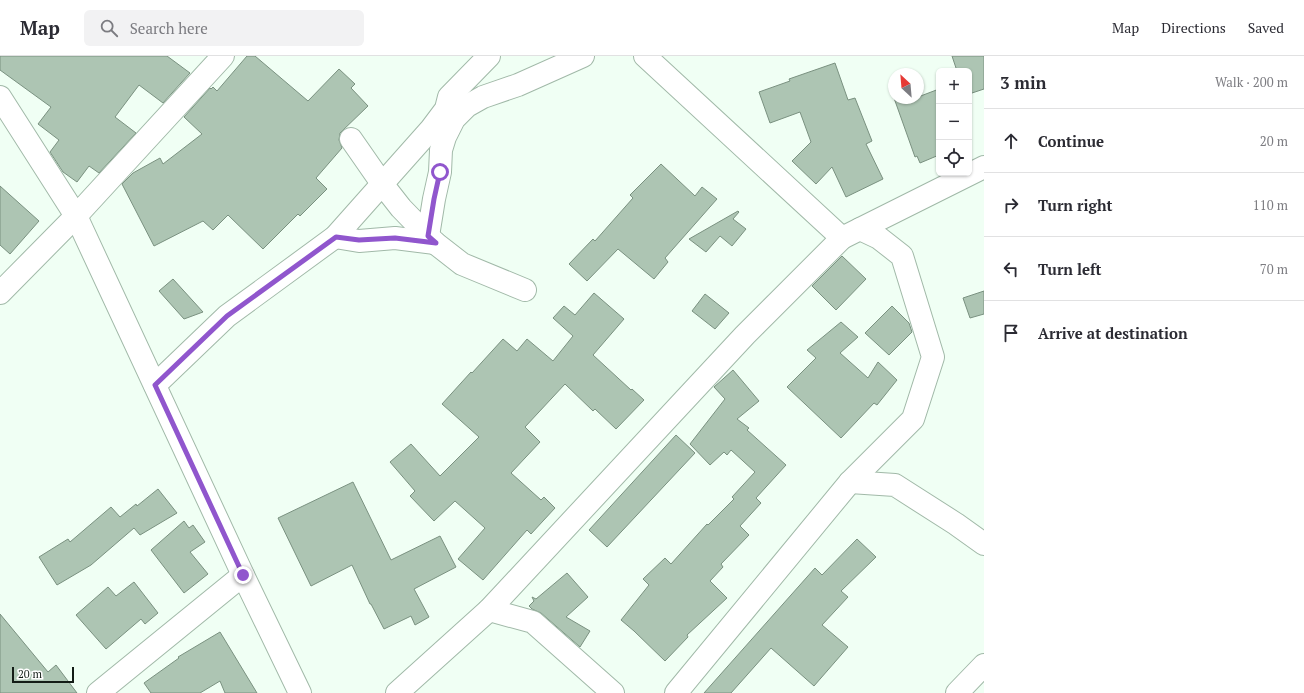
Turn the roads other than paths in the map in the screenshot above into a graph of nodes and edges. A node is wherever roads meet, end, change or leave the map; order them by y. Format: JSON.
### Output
{"nodes":[{"id":1,"x":223,"y":56,"type":"edge"},
{"id":2,"x":489,"y":56,"type":"edge"},
{"id":3,"x":583,"y":56,"type":"edge"},
{"id":4,"x":645,"y":56,"type":"edge"},
{"id":5,"x":0,"y":97,"type":"edge"},
{"id":6,"x":350,"y":139,"type":"dead end"},
{"id":7,"x":984,"y":167,"type":"edge"},
{"id":8,"x":382,"y":185,"type":"junction"},
{"id":9,"x":76,"y":216,"type":"junction"},
{"id":10,"x":851,"y":234,"type":"junction"},
{"id":11,"x":336,"y":237,"type":"junction"},
{"id":12,"x":432,"y":240,"type":"junction"},
{"id":13,"x":525,"y":290,"type":"dead end"},
{"id":14,"x":0,"y":293,"type":"edge"},
{"id":15,"x":155,"y":385,"type":"junction"},
{"id":16,"x":850,"y":482,"type":"junction"},
{"id":17,"x":984,"y":544,"type":"edge"},
{"id":18,"x":243,"y":575,"type":"junction"},
{"id":19,"x":489,"y":610,"type":"junction"},
{"id":20,"x":984,"y":665,"type":"edge"},
{"id":21,"x":98,"y":693,"type":"edge"},
{"id":22,"x":300,"y":693,"type":"edge"},
{"id":23,"x":397,"y":693,"type":"edge"},
{"id":24,"x":613,"y":693,"type":"edge"},
{"id":25,"x":676,"y":693,"type":"edge"},
{"id":26,"x":957,"y":693,"type":"edge"}],
"edges":[{"from":1,"to":9,"type":"street"},
{"from":2,"to":8,"type":"street"},
{"from":3,"to":12,"type":"street"},
{"from":4,"to":10,"type":"street"},
{"from":5,"to":9,"type":"street"},
{"from":6,"to":8,"type":"street"},
{"from":7,"to":10,"type":"street"},
{"from":8,"to":11,"type":"street"},
{"from":8,"to":12,"type":"street"},
{"from":9,"to":14,"type":"street"},
{"from":9,"to":15,"type":"street"},
{"from":10,"to":16,"type":"street"},
{"from":10,"to":19,"type":"street"},
{"from":11,"to":12,"type":"street"},
{"from":11,"to":15,"type":"street"},
{"from":12,"to":13,"type":"street"},
{"from":15,"to":18,"type":"street"},
{"from":16,"to":17,"type":"street"},
{"from":16,"to":25,"type":"street"},
{"from":18,"to":21,"type":"street"},
{"from":18,"to":22,"type":"street"},
{"from":19,"to":23,"type":"street"},
{"from":19,"to":24,"type":"street"},
{"from":20,"to":26,"type":"street"}]}
